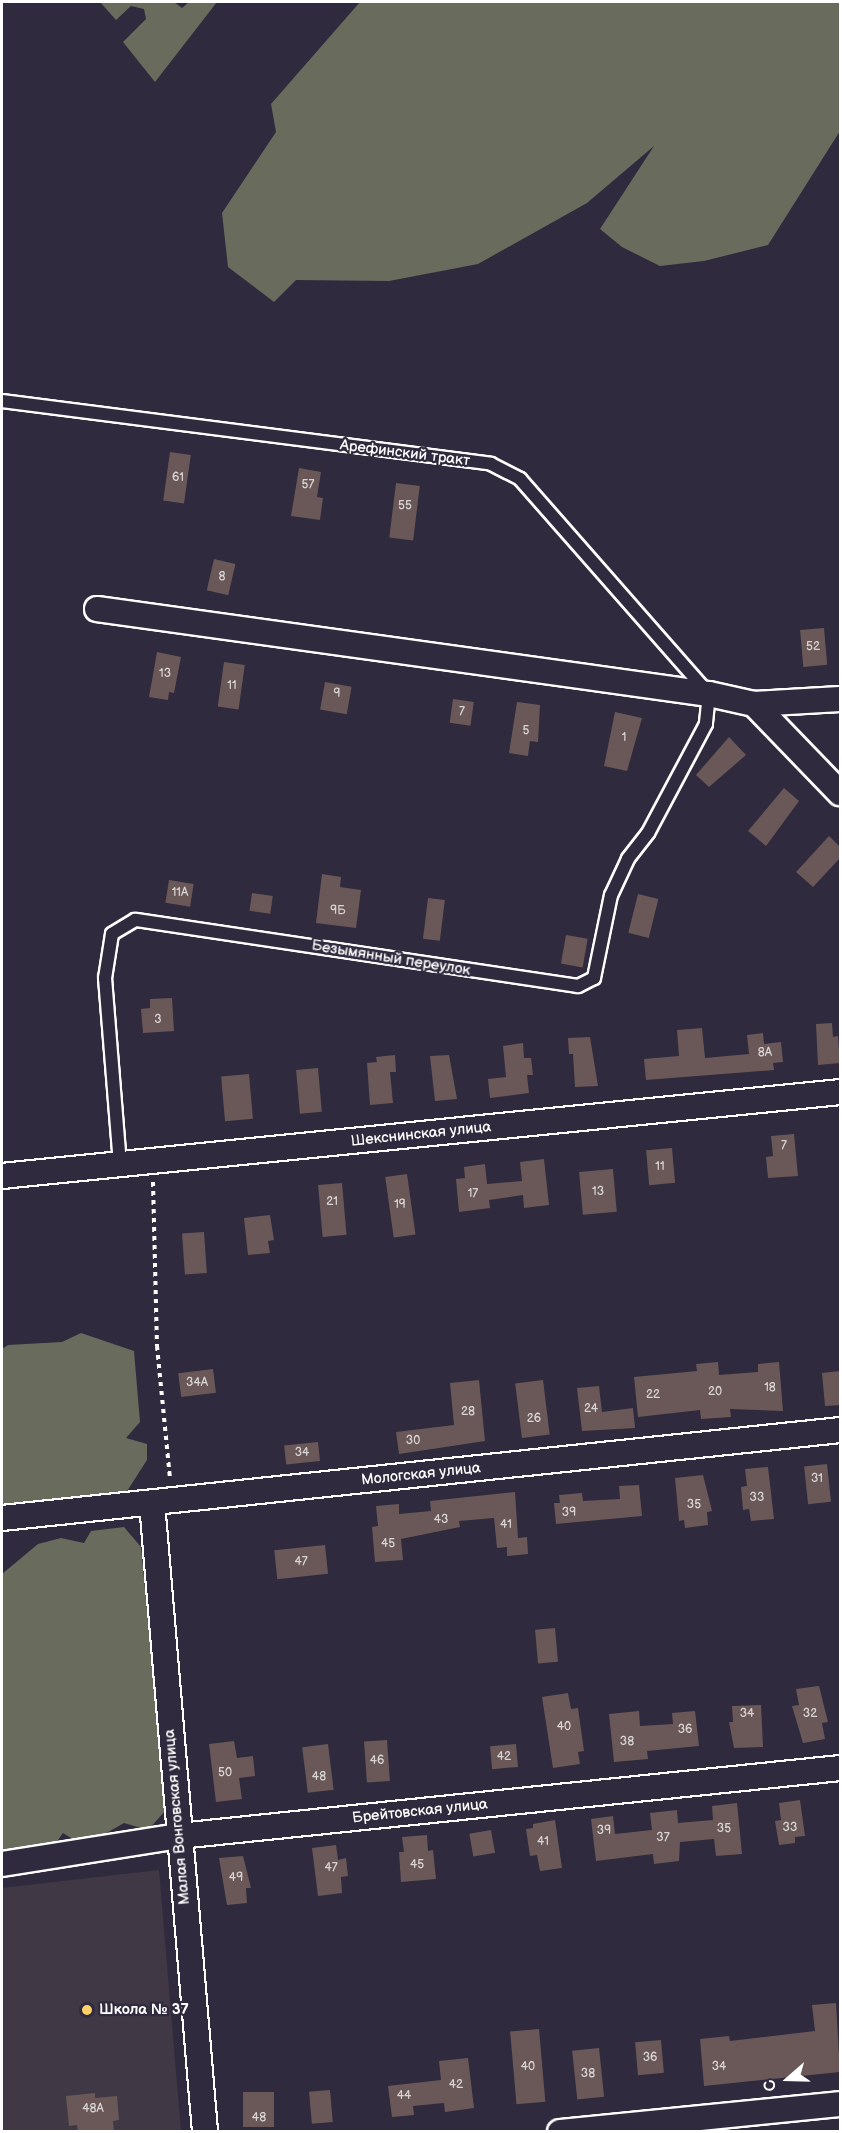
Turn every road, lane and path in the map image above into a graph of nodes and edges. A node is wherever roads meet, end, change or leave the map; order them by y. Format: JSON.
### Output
{"nodes":[{"id":1,"x":2,"y":401,"type":"edge"},
{"id":2,"x":97,"y":609,"type":"dead end"},
{"id":3,"x":709,"y":694,"type":"junction"},
{"id":4,"x":840,"y":699,"type":"edge"},
{"id":5,"x":754,"y":704,"type":"junction"},
{"id":6,"x":840,"y":793,"type":"edge"},
{"id":7,"x":840,"y":1092,"type":"edge"},
{"id":8,"x":156,"y":1161,"type":"junction"},
{"id":9,"x":120,"y":1164,"type":"junction"},
{"id":10,"x":2,"y":1176,"type":"edge"},
{"id":11,"x":840,"y":1430,"type":"edge"},
{"id":12,"x":162,"y":1500,"type":"junction"},
{"id":13,"x":2,"y":1518,"type":"edge"},
{"id":14,"x":840,"y":1768,"type":"edge"},
{"id":15,"x":178,"y":1836,"type":"junction"},
{"id":16,"x":2,"y":1864,"type":"edge"},
{"id":17,"x":840,"y":2104,"type":"edge"},
{"id":18,"x":205,"y":2132,"type":"edge"},
{"id":19,"x":560,"y":2132,"type":"edge"}],
"edges":[{"from":1,"to":3,"type":"lane","name":"Арефинский тракт"},
{"from":2,"to":3,"type":"street"},
{"from":3,"to":5,"type":"street"},
{"from":3,"to":9,"type":"lane","name":"Безымянный переулок"},
{"from":4,"to":5,"type":"street"},
{"from":5,"to":6,"type":"street"},
{"from":7,"to":8,"type":"street","name":"Шекснинская улица"},
{"from":8,"to":9,"type":"street","name":"Шекснинская улица"},
{"from":8,"to":12,"type":"path"},
{"from":9,"to":10,"type":"street","name":"Шекснинская улица"},
{"from":11,"to":12,"type":"street","name":"Мологская улица"},
{"from":12,"to":13,"type":"street","name":"Мологская улица"},
{"from":12,"to":15,"type":"street","name":"Малая Вонговская улица"},
{"from":14,"to":15,"type":"street","name":"Брейтовская улица"},
{"from":15,"to":16,"type":"street","name":"Брейтовская улица"},
{"from":15,"to":18,"type":"street","name":"Малая Вонговская улица"},
{"from":17,"to":19,"type":"street"}]}
